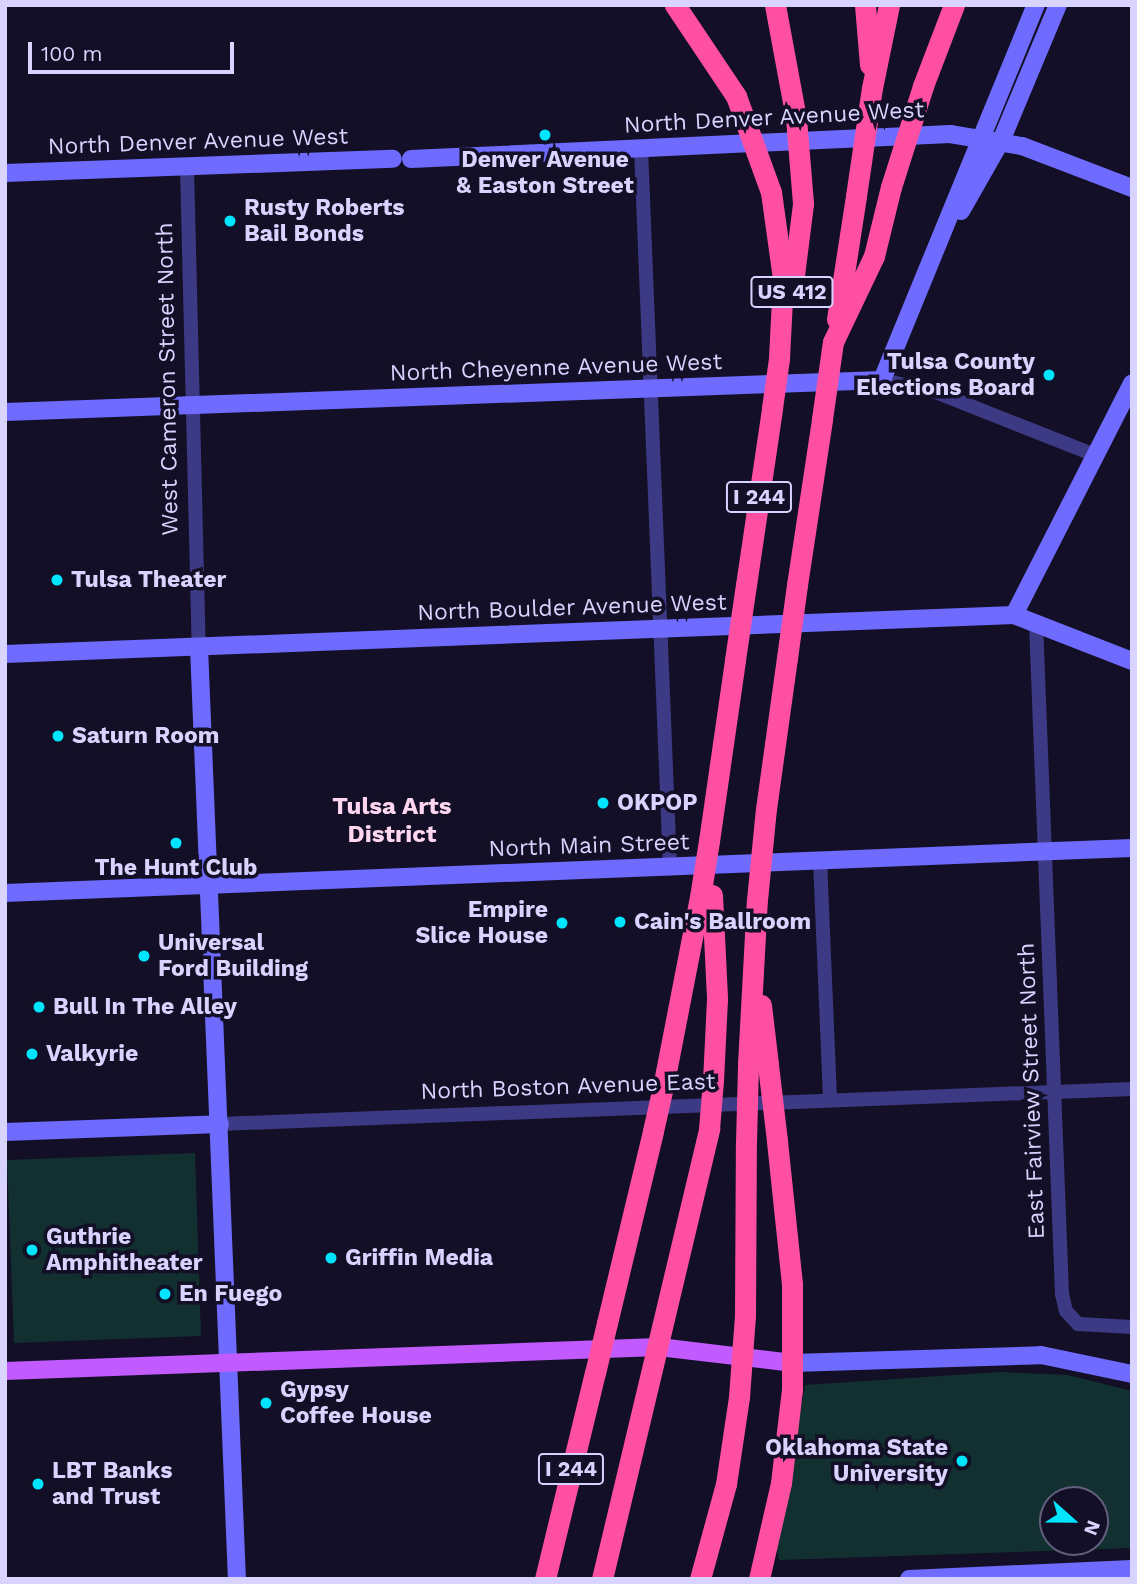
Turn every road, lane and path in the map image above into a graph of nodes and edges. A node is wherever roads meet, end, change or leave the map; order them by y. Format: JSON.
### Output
{"nodes":[{"id":1,"x":675,"y":5,"type":"edge"},
{"id":2,"x":775,"y":5,"type":"edge"},
{"id":3,"x":788,"y":5,"type":"edge"},
{"id":4,"x":864,"y":5,"type":"edge"},
{"id":5,"x":889,"y":5,"type":"edge"},
{"id":6,"x":954,"y":5,"type":"edge"},
{"id":7,"x":1036,"y":5,"type":"edge"},
{"id":8,"x":1058,"y":5,"type":"edge"},
{"id":9,"x":872,"y":88,"type":"junction"},
{"id":10,"x":796,"y":118,"type":"junction"},
{"id":11,"x":982,"y":137,"type":"junction"},
{"id":12,"x":1002,"y":141,"type":"junction"},
{"id":13,"x":641,"y":149,"type":"junction"},
{"id":14,"x":187,"y":167,"type":"junction"},
{"id":15,"x":5,"y":173,"type":"edge"},
{"id":16,"x":1132,"y":188,"type":"edge"},
{"id":17,"x":936,"y":250,"type":"junction"},
{"id":18,"x":833,"y":342,"type":"junction"},
{"id":19,"x":779,"y":359,"type":"junction"},
{"id":20,"x":882,"y":380,"type":"junction"},
{"id":21,"x":1132,"y":383,"type":"edge"},
{"id":22,"x":650,"y":388,"type":"junction"},
{"id":23,"x":193,"y":407,"type":"junction"},
{"id":24,"x":5,"y":412,"type":"edge"},
{"id":25,"x":1095,"y":455,"type":"junction"},
{"id":26,"x":1014,"y":615,"type":"junction"},
{"id":27,"x":1036,"y":623,"type":"junction"},
{"id":28,"x":660,"y":629,"type":"junction"},
{"id":29,"x":200,"y":647,"type":"junction"},
{"id":30,"x":5,"y":654,"type":"edge"},
{"id":31,"x":1132,"y":661,"type":"edge"},
{"id":32,"x":1132,"y":848,"type":"edge"},
{"id":33,"x":1047,"y":851,"type":"junction"},
{"id":34,"x":820,"y":860,"type":"junction"},
{"id":35,"x":670,"y":868,"type":"junction"},
{"id":36,"x":207,"y":884,"type":"junction"},
{"id":37,"x":5,"y":893,"type":"edge"},
{"id":38,"x":706,"y":896,"type":"junction"},
{"id":39,"x":758,"y":1064,"type":"junction"},
{"id":40,"x":1132,"y":1089,"type":"edge"},
{"id":41,"x":1056,"y":1092,"type":"junction"},
{"id":42,"x":830,"y":1100,"type":"junction"},
{"id":43,"x":220,"y":1124,"type":"junction"},
{"id":44,"x":5,"y":1132,"type":"edge"},
{"id":45,"x":1132,"y":1328,"type":"edge"},
{"id":46,"x":659,"y":1347,"type":"junction"},
{"id":47,"x":228,"y":1362,"type":"junction"},
{"id":48,"x":793,"y":1363,"type":"junction"},
{"id":49,"x":5,"y":1371,"type":"edge"},
{"id":50,"x":1132,"y":1374,"type":"edge"},
{"id":51,"x":1132,"y":1569,"type":"edge"},
{"id":52,"x":547,"y":1572,"type":"edge"},
{"id":53,"x":237,"y":1579,"type":"edge"},
{"id":54,"x":602,"y":1579,"type":"edge"},
{"id":55,"x":700,"y":1579,"type":"edge"},
{"id":56,"x":759,"y":1579,"type":"edge"},
{"id":57,"x":909,"y":1579,"type":"edge"}],
"edges":[{"from":1,"to":19,"type":"highway","number":"I 244","bridge":true},
{"from":2,"to":10,"type":"highway","number":"US 412"},
{"from":3,"to":10,"type":"highway"},
{"from":4,"to":9,"type":"highway"},
{"from":5,"to":9,"type":"highway","number":"I 244"},
{"from":6,"to":18,"type":"highway","bridge":true},
{"from":7,"to":11,"type":"street"},
{"from":8,"to":12,"type":"street"},
{"from":9,"to":18,"type":"highway","number":"I 244","bridge":true},
{"from":10,"to":19,"type":"highway","number":"US 412","bridge":true},
{"from":11,"to":12,"type":"street","name":"North Denver Avenue West"},
{"from":11,"to":13,"type":"street","name":"North Denver Avenue West"},
{"from":11,"to":17,"type":"street"},
{"from":12,"to":16,"type":"street","name":"North Denver Avenue West"},
{"from":12,"to":17,"type":"street"},
{"from":13,"to":14,"type":"street","name":"North Denver Avenue West"},
{"from":13,"to":22,"type":"street"},
{"from":14,"to":15,"type":"street","name":"North Denver Avenue West"},
{"from":14,"to":23,"type":"street","name":"West Cameron Street North"},
{"from":17,"to":20,"type":"street"},
{"from":18,"to":39,"type":"highway","number":"I 244","bridge":true},
{"from":19,"to":38,"type":"highway","number":"I 244","bridge":true},
{"from":20,"to":22,"type":"street","name":"North Cheyenne Avenue West"},
{"from":20,"to":25,"type":"street","name":"North Cheyenne Avenue West"},
{"from":21,"to":25,"type":"street"},
{"from":22,"to":23,"type":"street","name":"North Cheyenne Avenue West"},
{"from":22,"to":28,"type":"street"},
{"from":23,"to":24,"type":"street","name":"North Cheyenne Avenue West"},
{"from":23,"to":29,"type":"street","name":"West Cameron Street North"},
{"from":25,"to":26,"type":"street"},
{"from":26,"to":27,"type":"street","name":"North Boulder Avenue West"},
{"from":26,"to":28,"type":"street","name":"North Boulder Avenue West"},
{"from":27,"to":31,"type":"street","name":"North Boulder Avenue West"},
{"from":27,"to":33,"type":"street","name":"East Fairview Street North"},
{"from":28,"to":29,"type":"street","name":"North Boulder Avenue West"},
{"from":28,"to":35,"type":"street"},
{"from":29,"to":30,"type":"street","name":"North Boulder Avenue West"},
{"from":29,"to":36,"type":"street","name":"West Cameron Street North"},
{"from":32,"to":33,"type":"street","name":"North Main Street"},
{"from":33,"to":34,"type":"street","name":"North Main Street"},
{"from":33,"to":41,"type":"street","name":"East Fairview Street North"},
{"from":34,"to":35,"type":"street","name":"North Main Street"},
{"from":34,"to":42,"type":"street"},
{"from":35,"to":36,"type":"street","name":"North Main Street"},
{"from":36,"to":37,"type":"street","name":"North Main Street"},
{"from":36,"to":43,"type":"street","name":"West Cameron Street North"},
{"from":38,"to":46,"type":"highway","bridge":true},
{"from":38,"to":52,"type":"highway","number":"I 244","bridge":true},
{"from":39,"to":48,"type":"highway","bridge":true},
{"from":39,"to":55,"type":"highway","number":"I 244","bridge":true},
{"from":40,"to":41,"type":"street","name":"North Boston Avenue East"},
{"from":41,"to":42,"type":"street","name":"North Boston Avenue East"},
{"from":41,"to":45,"type":"street","name":"East Fairview Street North"},
{"from":42,"to":43,"type":"street","name":"North Boston Avenue East"},
{"from":43,"to":44,"type":"street","name":"North Boston Avenue East"},
{"from":43,"to":47,"type":"street","name":"West Cameron Street North"},
{"from":46,"to":47,"type":"main road"},
{"from":46,"to":48,"type":"main road"},
{"from":46,"to":54,"type":"highway"},
{"from":47,"to":49,"type":"main road"},
{"from":47,"to":53,"type":"street","name":"West Cameron Street North"},
{"from":48,"to":50,"type":"street"},
{"from":48,"to":56,"type":"highway"},
{"from":51,"to":57,"type":"street"}]}
